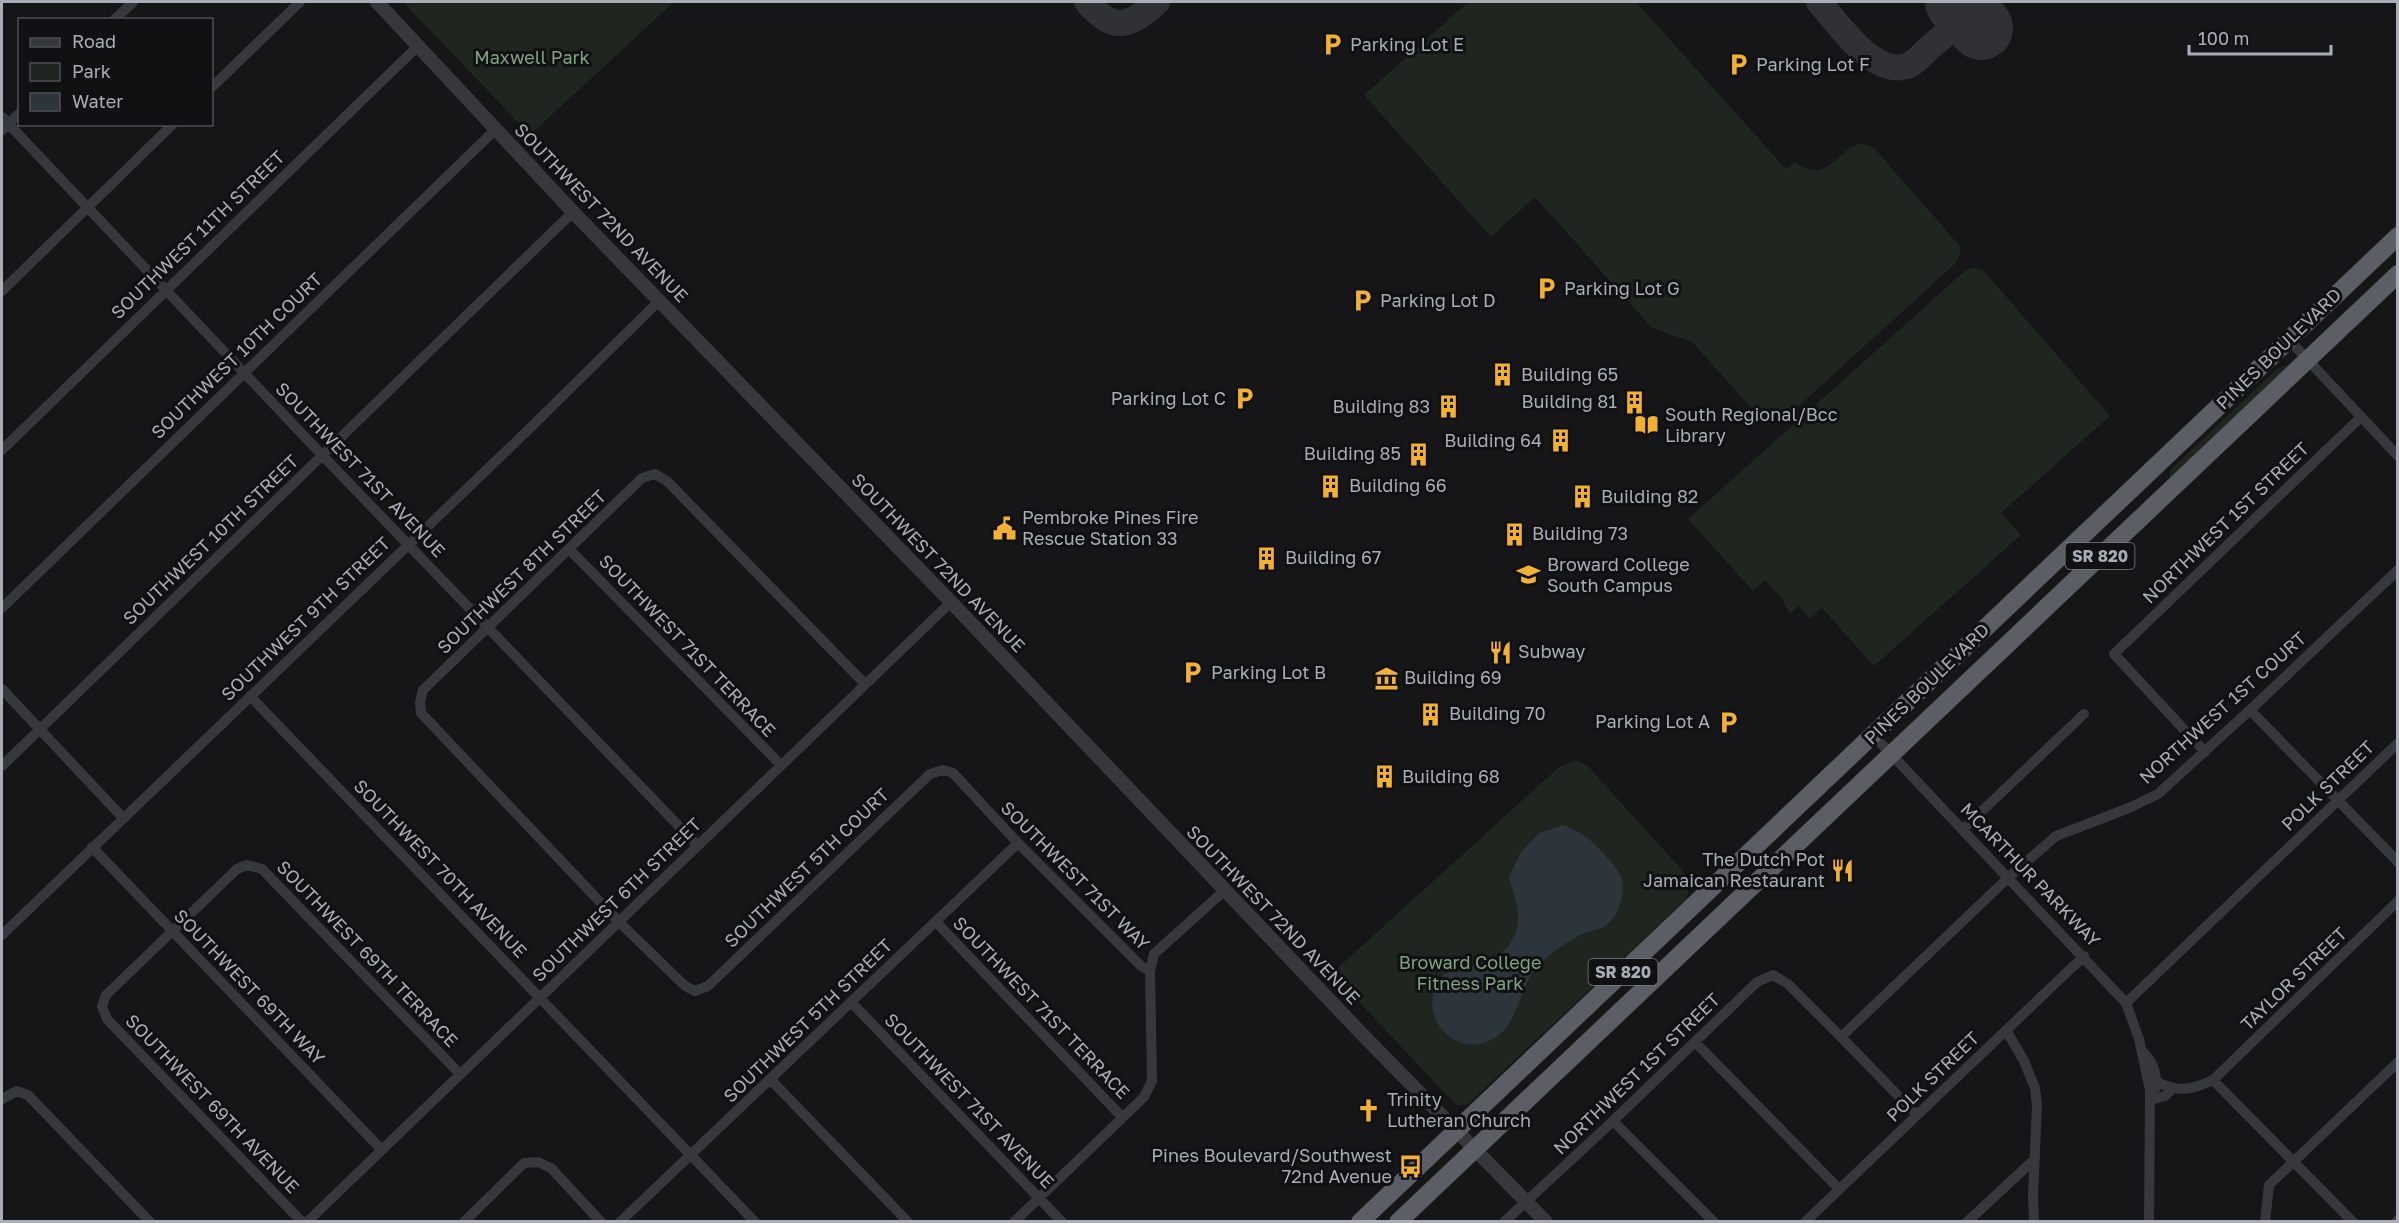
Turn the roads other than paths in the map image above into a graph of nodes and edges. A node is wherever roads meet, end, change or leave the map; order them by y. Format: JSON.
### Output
{"nodes":[{"id":1,"x":133,"y":2,"type":"edge"},
{"id":2,"x":300,"y":2,"type":"edge"},
{"id":3,"x":377,"y":2,"type":"edge"},
{"id":4,"x":116,"y":18,"type":"edge"},
{"id":5,"x":418,"y":46,"type":"junction"},
{"id":6,"x":213,"y":86,"type":"edge"},
{"id":7,"x":18,"y":114,"type":"edge"},
{"id":8,"x":4,"y":124,"type":"edge"},
{"id":9,"x":171,"y":126,"type":"edge"},
{"id":10,"x":496,"y":129,"type":"junction"},
{"id":11,"x":87,"y":207,"type":"junction"},
{"id":12,"x":573,"y":212,"type":"junction"},
{"id":13,"x":2397,"y":236,"type":"edge"},
{"id":14,"x":2397,"y":274,"type":"edge"},
{"id":15,"x":165,"y":289,"type":"junction"},
{"id":16,"x":2,"y":291,"type":"edge"},
{"id":17,"x":659,"y":301,"type":"junction"},
{"id":18,"x":2289,"y":340,"type":"junction"},
{"id":19,"x":2308,"y":359,"type":"junction"},
{"id":20,"x":243,"y":372,"type":"junction"},
{"id":21,"x":2361,"y":417,"type":"junction"},
{"id":22,"x":2,"y":450,"type":"edge"},
{"id":23,"x":322,"y":455,"type":"junction"},
{"id":24,"x":2397,"y":456,"type":"edge"},
{"id":25,"x":408,"y":544,"type":"junction"},
{"id":26,"x":570,"y":550,"type":"junction"},
{"id":27,"x":2397,"y":570,"type":"edge"},
{"id":28,"x":951,"y":603,"type":"junction"},
{"id":29,"x":2,"y":608,"type":"edge"},
{"id":30,"x":487,"y":627,"type":"junction"},
{"id":31,"x":865,"y":684,"type":"junction"},
{"id":32,"x":2,"y":689,"type":"edge"},
{"id":33,"x":250,"y":696,"type":"junction"},
{"id":34,"x":2250,"y":710,"type":"junction"},
{"id":35,"x":2084,"y":714,"type":"dead end"},
{"id":36,"x":40,"y":729,"type":"junction"},
{"id":37,"x":1873,"y":735,"type":"junction"},
{"id":38,"x":2397,"y":743,"type":"edge"},
{"id":39,"x":2205,"y":752,"type":"junction"},
{"id":40,"x":1892,"y":754,"type":"junction"},
{"id":41,"x":781,"y":765,"type":"junction"},
{"id":42,"x":2,"y":766,"type":"edge"},
{"id":43,"x":943,"y":770,"type":"joint"},
{"id":44,"x":2337,"y":800,"type":"junction"},
{"id":45,"x":123,"y":818,"type":"junction"},
{"id":46,"x":1963,"y":829,"type":"junction"},
{"id":47,"x":1018,"y":843,"type":"junction"},
{"id":48,"x":697,"y":844,"type":"junction"},
{"id":49,"x":92,"y":847,"type":"junction"},
{"id":50,"x":2397,"y":862,"type":"edge"},
{"id":51,"x":2009,"y":877,"type":"junction"},
{"id":52,"x":1225,"y":890,"type":"junction"},
{"id":53,"x":1709,"y":890,"type":"junction"},
{"id":54,"x":2397,"y":901,"type":"edge"},
{"id":55,"x":619,"y":922,"type":"junction"},
{"id":56,"x":936,"y":922,"type":"junction"},
{"id":57,"x":1713,"y":922,"type":"junction"},
{"id":58,"x":172,"y":930,"type":"junction"},
{"id":59,"x":2,"y":935,"type":"edge"},
{"id":60,"x":2084,"y":956,"type":"junction"},
{"id":61,"x":1150,"y":971,"type":"junction"},
{"id":62,"x":540,"y":997,"type":"junction"},
{"id":63,"x":852,"y":1003,"type":"junction"},
{"id":64,"x":2126,"y":1003,"type":"junction"},
{"id":65,"x":2006,"y":1030,"type":"junction"},
{"id":66,"x":1841,"y":1037,"type":"junction"},
{"id":67,"x":1695,"y":1042,"type":"junction"},
{"id":68,"x":2142,"y":1050,"type":"junction"},
{"id":69,"x":2397,"y":1062,"type":"edge"},
{"id":70,"x":460,"y":1074,"type":"junction"},
{"id":71,"x":771,"y":1080,"type":"junction"},
{"id":72,"x":2213,"y":1080,"type":"junction"},
{"id":73,"x":2156,"y":1082,"type":"junction"},
{"id":74,"x":2171,"y":1090,"type":"junction"},
{"id":75,"x":2,"y":1099,"type":"edge"},
{"id":76,"x":2152,"y":1100,"type":"junction"},
{"id":77,"x":1917,"y":1115,"type":"junction"},
{"id":78,"x":1122,"y":1117,"type":"junction"},
{"id":79,"x":1613,"y":1121,"type":"junction"},
{"id":80,"x":1456,"y":1131,"type":"junction"},
{"id":81,"x":381,"y":1149,"type":"junction"},
{"id":82,"x":1474,"y":1149,"type":"junction"},
{"id":83,"x":691,"y":1154,"type":"junction"},
{"id":84,"x":2035,"y":1159,"type":"junction"},
{"id":85,"x":2294,"y":1160,"type":"junction"},
{"id":86,"x":1839,"y":1189,"type":"junction"},
{"id":87,"x":1039,"y":1198,"type":"junction"},
{"id":88,"x":1526,"y":1201,"type":"junction"},
{"id":89,"x":150,"y":1221,"type":"edge"},
{"id":90,"x":304,"y":1221,"type":"edge"},
{"id":91,"x":464,"y":1221,"type":"edge"},
{"id":92,"x":601,"y":1221,"type":"edge"},
{"id":93,"x":620,"y":1221,"type":"edge"},
{"id":94,"x":755,"y":1221,"type":"edge"},
{"id":95,"x":908,"y":1221,"type":"edge"},
{"id":96,"x":1014,"y":1221,"type":"edge"},
{"id":97,"x":1062,"y":1221,"type":"edge"},
{"id":98,"x":1360,"y":1221,"type":"edge"},
{"id":99,"x":1398,"y":1221,"type":"edge"},
{"id":100,"x":1504,"y":1221,"type":"edge"},
{"id":101,"x":1546,"y":1221,"type":"edge"},
{"id":102,"x":1714,"y":1221,"type":"edge"},
{"id":103,"x":1805,"y":1221,"type":"edge"},
{"id":104,"x":1967,"y":1221,"type":"edge"},
{"id":105,"x":2034,"y":1221,"type":"edge"},
{"id":106,"x":2149,"y":1221,"type":"edge"},
{"id":107,"x":2265,"y":1221,"type":"edge"},
{"id":108,"x":2353,"y":1221,"type":"edge"}],
"edges":[{"from":1,"to":4,"type":"street"},
{"from":2,"to":6,"type":"street"},
{"from":3,"to":5,"type":"street","name":"SOUTHWEST 72ND AVENUE"},
{"from":5,"to":10,"type":"street","name":"SOUTHWEST 72ND AVENUE"},
{"from":5,"to":15,"type":"street","name":"SOUTHWEST 11TH STREET"},
{"from":7,"to":8,"type":"street"},
{"from":8,"to":11,"type":"street","name":"SOUTHWEST 71ST AVENUE"},
{"from":9,"to":11,"type":"street"},
{"from":10,"to":12,"type":"street","name":"SOUTHWEST 72ND AVENUE"},
{"from":10,"to":20,"type":"street","name":"SOUTHWEST 10TH COURT"},
{"from":11,"to":15,"type":"street","name":"SOUTHWEST 71ST AVENUE"},
{"from":11,"to":16,"type":"street"},
{"from":12,"to":17,"type":"street","name":"SOUTHWEST 72ND AVENUE"},
{"from":12,"to":23,"type":"street","name":"SOUTHWEST 10TH STREET"},
{"from":13,"to":18,"type":"highway","name":"PINES BOULEVARD","number":"SR 820"},
{"from":14,"to":19,"type":"highway","name":"PINES BOULEVARD","number":"SR 820"},
{"from":15,"to":20,"type":"street","name":"SOUTHWEST 71ST AVENUE"},
{"from":15,"to":22,"type":"street","name":"SOUTHWEST 11TH STREET"},
{"from":17,"to":25,"type":"street","name":"SOUTHWEST 9TH STREET"},
{"from":17,"to":28,"type":"street","name":"SOUTHWEST 72ND AVENUE"},
{"from":18,"to":19,"type":"street"},
{"from":18,"to":37,"type":"highway","name":"PINES BOULEVARD","number":"SR 820"},
{"from":19,"to":21,"type":"street"},
{"from":19,"to":40,"type":"highway","name":"PINES BOULEVARD","number":"SR 820"},
{"from":20,"to":23,"type":"street","name":"SOUTHWEST 71ST AVENUE"},
{"from":20,"to":29,"type":"street","name":"SOUTHWEST 10TH COURT"},
{"from":21,"to":24,"type":"street"},
{"from":21,"to":39,"type":"street","name":"NORTHWEST 1ST STREET"},
{"from":23,"to":25,"type":"street","name":"SOUTHWEST 71ST AVENUE"},
{"from":23,"to":36,"type":"street","name":"SOUTHWEST 10TH STREET"},
{"from":25,"to":30,"type":"street","name":"SOUTHWEST 71ST AVENUE"},
{"from":25,"to":33,"type":"street","name":"SOUTHWEST 9TH STREET"},
{"from":26,"to":30,"type":"street","name":"SOUTHWEST 8TH STREET"},
{"from":26,"to":31,"type":"street","name":"SOUTHWEST 8TH STREET"},
{"from":26,"to":41,"type":"street","name":"SOUTHWEST 71ST TERRACE"},
{"from":27,"to":34,"type":"street","name":"NORTHWEST 1ST COURT"},
{"from":28,"to":31,"type":"street","name":"SOUTHWEST 6TH STREET"},
{"from":28,"to":52,"type":"street","name":"SOUTHWEST 72ND AVENUE"},
{"from":30,"to":48,"type":"street","name":"SOUTHWEST 71ST AVENUE"},
{"from":30,"to":55,"type":"street","name":"SOUTHWEST 8TH STREET"},
{"from":31,"to":41,"type":"street","name":"SOUTHWEST 6TH STREET"},
{"from":32,"to":36,"type":"street"},
{"from":33,"to":45,"type":"street","name":"SOUTHWEST 9TH STREET"},
{"from":33,"to":62,"type":"street","name":"SOUTHWEST 70TH AVENUE"},
{"from":34,"to":39,"type":"street","name":"NORTHWEST 1ST COURT"},
{"from":34,"to":44,"type":"street"},
{"from":35,"to":46,"type":"street"},
{"from":36,"to":42,"type":"street","name":"SOUTHWEST 10TH STREET"},
{"from":36,"to":45,"type":"street"},
{"from":37,"to":40,"type":"street","name":"MCARTHUR PARKWAY"},
{"from":37,"to":53,"type":"highway","name":"PINES BOULEVARD","number":"SR 820"},
{"from":38,"to":44,"type":"street","name":"POLK STREET"},
{"from":39,"to":51,"type":"street","name":"NORTHWEST 1ST COURT"},
{"from":40,"to":46,"type":"street","name":"MCARTHUR PARKWAY"},
{"from":40,"to":57,"type":"highway","name":"PINES BOULEVARD","number":"SR 820"},
{"from":41,"to":48,"type":"street","name":"SOUTHWEST 6TH STREET"},
{"from":43,"to":47,"type":"street","name":"SOUTHWEST 71ST WAY"},
{"from":43,"to":55,"type":"street","name":"SOUTHWEST 5TH COURT"},
{"from":44,"to":50,"type":"street"},
{"from":44,"to":64,"type":"street","name":"POLK STREET"},
{"from":45,"to":49,"type":"street","name":"SOUTHWEST 9TH STREET"},
{"from":46,"to":51,"type":"street","name":"MCARTHUR PARKWAY"},
{"from":47,"to":56,"type":"street","name":"SOUTHWEST 5TH STREET"},
{"from":47,"to":61,"type":"street","name":"SOUTHWEST 71ST WAY"},
{"from":48,"to":55,"type":"street","name":"SOUTHWEST 6TH STREET"},
{"from":49,"to":58,"type":"street","name":"SOUTHWEST 69TH WAY"},
{"from":49,"to":59,"type":"street","name":"SOUTHWEST 9TH STREET"},
{"from":51,"to":60,"type":"street","name":"MCARTHUR PARKWAY"},
{"from":51,"to":66,"type":"street","name":"NORTHWEST 1ST COURT"},
{"from":52,"to":61,"type":"street"},
{"from":52,"to":80,"type":"street","name":"SOUTHWEST 72ND AVENUE"},
{"from":53,"to":57,"type":"highway"},
{"from":53,"to":80,"type":"highway","name":"PINES BOULEVARD","number":"SR 820"},
{"from":54,"to":72,"type":"street","name":"TAYLOR STREET"},
{"from":55,"to":62,"type":"street","name":"SOUTHWEST 6TH STREET"},
{"from":56,"to":63,"type":"street","name":"SOUTHWEST 5TH STREET"},
{"from":56,"to":78,"type":"street","name":"SOUTHWEST 71ST TERRACE"},
{"from":57,"to":82,"type":"highway","name":"PINES BOULEVARD","number":"SR 820"},
{"from":58,"to":70,"type":"street","name":"SOUTHWEST 69TH TERRACE"},
{"from":58,"to":81,"type":"street","name":"SOUTHWEST 69TH WAY"},
{"from":58,"to":90,"type":"street","name":"SOUTHWEST 69TH AVENUE"},
{"from":60,"to":64,"type":"street","name":"MCARTHUR PARKWAY"},
{"from":60,"to":65,"type":"street","name":"POLK STREET"},
{"from":61,"to":78,"type":"street","name":"SOUTHWEST 71ST WAY"},
{"from":62,"to":70,"type":"street","name":"SOUTHWEST 6TH STREET"},
{"from":62,"to":83,"type":"street","name":"SOUTHWEST 70TH AVENUE"},
{"from":63,"to":71,"type":"street","name":"SOUTHWEST 5TH STREET"},
{"from":63,"to":87,"type":"street","name":"SOUTHWEST 71ST AVENUE"},
{"from":64,"to":68,"type":"street","name":"MCARTHUR PARKWAY"},
{"from":65,"to":77,"type":"street","name":"POLK STREET"},
{"from":65,"to":84,"type":"street"},
{"from":66,"to":67,"type":"street","name":"NORTHWEST 1ST STREET"},
{"from":66,"to":77,"type":"street"},
{"from":67,"to":79,"type":"street","name":"NORTHWEST 1ST STREET"},
{"from":67,"to":86,"type":"street"},
{"from":68,"to":73,"type":"street","name":"MCARTHUR PARKWAY"},
{"from":68,"to":76,"type":"street","name":"MCARTHUR PARKWAY"},
{"from":69,"to":85,"type":"street"},
{"from":70,"to":81,"type":"street","name":"SOUTHWEST 6TH STREET"},
{"from":71,"to":83,"type":"street","name":"SOUTHWEST 5TH STREET"},
{"from":71,"to":95,"type":"street"},
{"from":72,"to":74,"type":"street"},
{"from":72,"to":85,"type":"street"},
{"from":73,"to":74,"type":"street"},
{"from":73,"to":76,"type":"street","name":"MCARTHUR PARKWAY"},
{"from":74,"to":76,"type":"street"},
{"from":75,"to":89,"type":"street"},
{"from":76,"to":106,"type":"street","name":"MCARTHUR PARKWAY"},
{"from":77,"to":86,"type":"street","name":"POLK STREET"},
{"from":78,"to":87,"type":"street","name":"SOUTHWEST 71ST WAY"},
{"from":79,"to":88,"type":"street","name":"NORTHWEST 1ST STREET"},
{"from":79,"to":102,"type":"street"},
{"from":80,"to":82,"type":"street","name":"SOUTHWEST 72ND AVENUE"},
{"from":80,"to":98,"type":"highway","number":"SR 820"},
{"from":81,"to":90,"type":"street","name":"SOUTHWEST 6TH STREET"},
{"from":82,"to":88,"type":"street","name":"SOUTHWEST 72ND AVENUE"},
{"from":82,"to":99,"type":"highway","number":"SR 820"},
{"from":83,"to":93,"type":"street","name":"SOUTHWEST 5TH STREET"},
{"from":83,"to":94,"type":"street","name":"SOUTHWEST 70TH AVENUE"},
{"from":84,"to":104,"type":"street"},
{"from":84,"to":105,"type":"street"},
{"from":85,"to":107,"type":"street"},
{"from":85,"to":108,"type":"street"},
{"from":86,"to":103,"type":"street","name":"POLK STREET"},
{"from":87,"to":96,"type":"street","name":"SOUTHWEST 71ST WAY"},
{"from":87,"to":97,"type":"street","name":"SOUTHWEST 71ST AVENUE"},
{"from":88,"to":100,"type":"street","name":"NORTHWEST 1ST STREET"},
{"from":88,"to":101,"type":"street","name":"SOUTHWEST 72ND AVENUE"},
{"from":91,"to":92,"type":"street"}]}
